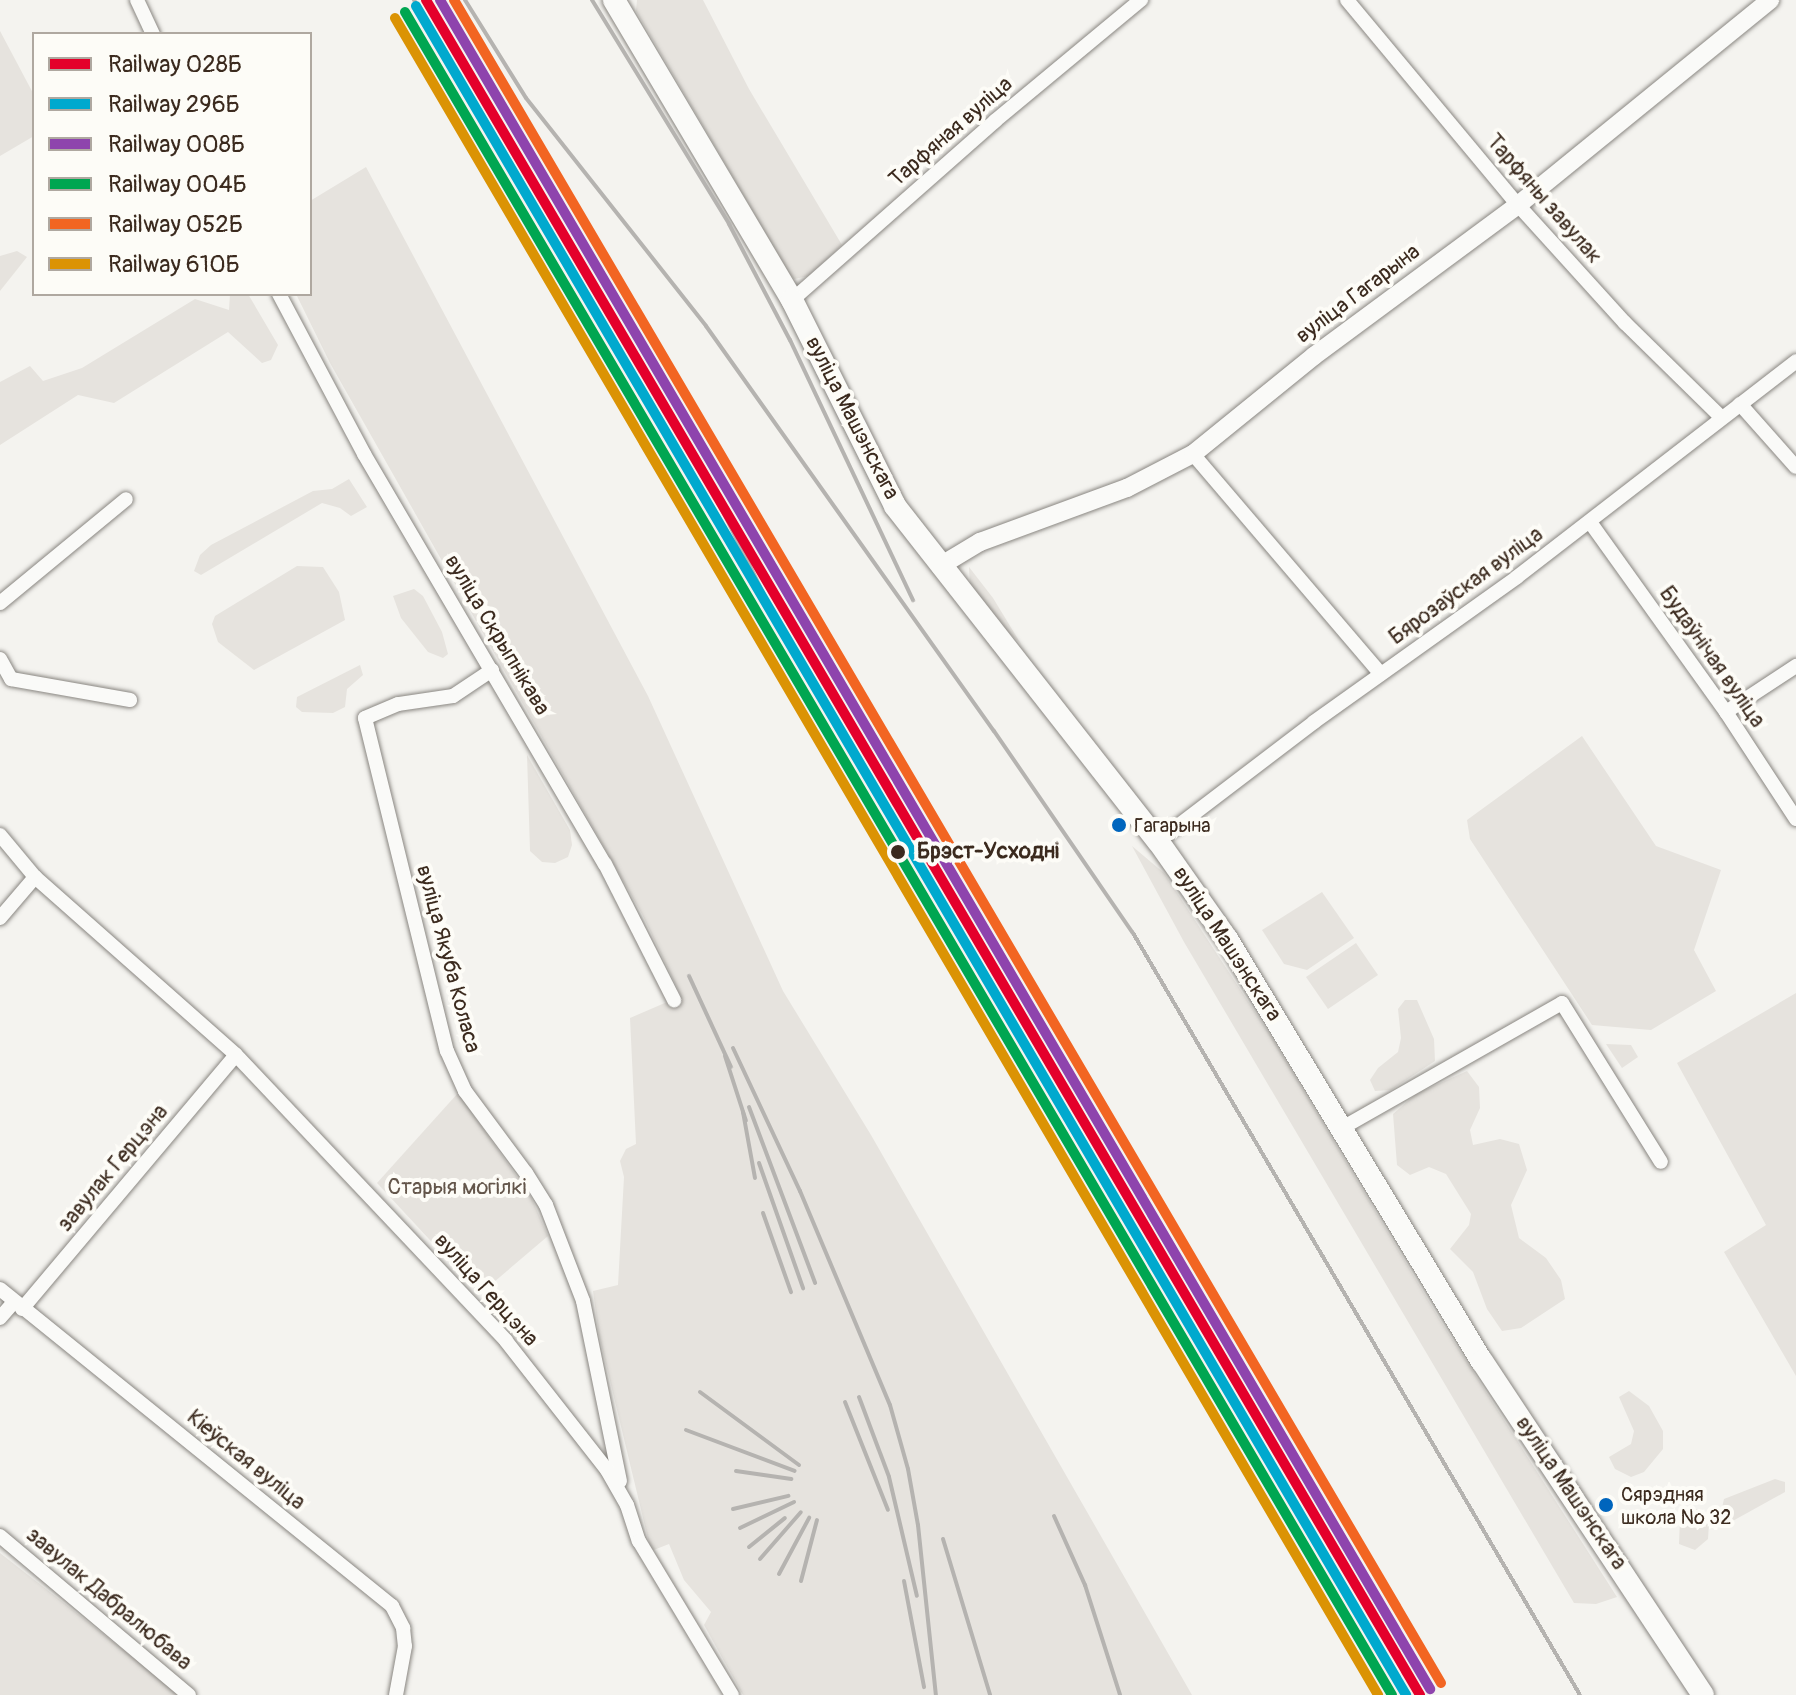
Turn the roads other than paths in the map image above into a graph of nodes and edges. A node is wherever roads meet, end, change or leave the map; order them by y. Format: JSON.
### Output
{"nodes":[{"id":1,"x":137,"y":0,"type":"edge"},
{"id":2,"x":614,"y":0,"type":"edge"},
{"id":3,"x":1141,"y":0,"type":"edge"},
{"id":4,"x":1347,"y":0,"type":"edge"},
{"id":5,"x":1770,"y":0,"type":"edge"},
{"id":6,"x":152,"y":32,"type":"edge"},
{"id":7,"x":1518,"y":205,"type":"junction"},
{"id":8,"x":280,"y":296,"type":"edge"},
{"id":9,"x":792,"y":300,"type":"junction"},
{"id":10,"x":1796,"y":361,"type":"edge"},
{"id":11,"x":1740,"y":404,"type":"junction"},
{"id":12,"x":1720,"y":416,"type":"junction"},
{"id":13,"x":1193,"y":454,"type":"junction"},
{"id":14,"x":1796,"y":467,"type":"edge"},
{"id":15,"x":126,"y":499,"type":"dead end"},
{"id":16,"x":1590,"y":522,"type":"junction"},
{"id":17,"x":940,"y":566,"type":"junction"},
{"id":18,"x":0,"y":603,"type":"edge"},
{"id":19,"x":0,"y":659,"type":"edge"},
{"id":20,"x":1796,"y":666,"type":"edge"},
{"id":21,"x":492,"y":670,"type":"junction"},
{"id":22,"x":1381,"y":674,"type":"junction"},
{"id":23,"x":130,"y":700,"type":"dead end"},
{"id":24,"x":1726,"y":712,"type":"junction"},
{"id":25,"x":1796,"y":819,"type":"edge"},
{"id":26,"x":0,"y":835,"type":"edge"},
{"id":27,"x":1158,"y":841,"type":"junction"},
{"id":28,"x":35,"y":877,"type":"junction"},
{"id":29,"x":0,"y":918,"type":"edge"},
{"id":30,"x":674,"y":1000,"type":"dead end"},
{"id":31,"x":236,"y":1055,"type":"junction"},
{"id":32,"x":1342,"y":1128,"type":"junction"},
{"id":33,"x":1661,"y":1162,"type":"dead end"},
{"id":34,"x":0,"y":1289,"type":"edge"},
{"id":35,"x":18,"y":1305,"type":"junction"},
{"id":36,"x":0,"y":1318,"type":"edge"},
{"id":37,"x":627,"y":1505,"type":"junction"},
{"id":38,"x":0,"y":1536,"type":"edge"},
{"id":39,"x":189,"y":1695,"type":"edge"},
{"id":40,"x":396,"y":1695,"type":"edge"},
{"id":41,"x":732,"y":1695,"type":"edge"},
{"id":42,"x":1703,"y":1695,"type":"edge"}],
"edges":[{"from":1,"to":6,"type":"street"},
{"from":2,"to":9,"type":"main road","name":"вуліца Машэнскага"},
{"from":3,"to":9,"type":"street","name":"Тарфяная вуліца"},
{"from":4,"to":7,"type":"street","name":"Тарфяны завулак"},
{"from":5,"to":7,"type":"street","name":"вуліца Гагарына"},
{"from":7,"to":12,"type":"street","name":"Тарфяны завулак"},
{"from":7,"to":13,"type":"street","name":"вуліца Гагарына"},
{"from":8,"to":21,"type":"street","name":"вуліца Скрыпнікава"},
{"from":9,"to":17,"type":"main road","name":"вуліца Машэнскага"},
{"from":10,"to":11,"type":"street","name":"Бярозаўская вуліца"},
{"from":11,"to":12,"type":"street","name":"Бярозаўская вуліца"},
{"from":11,"to":14,"type":"street"},
{"from":12,"to":16,"type":"street","name":"Бярозаўская вуліца"},
{"from":13,"to":17,"type":"street","name":"вуліца Гагарына"},
{"from":13,"to":22,"type":"street"},
{"from":15,"to":18,"type":"street"},
{"from":16,"to":22,"type":"street","name":"Бярозаўская вуліца"},
{"from":16,"to":24,"type":"street","name":"Будаўнічая вуліца"},
{"from":17,"to":27,"type":"main road","name":"вуліца Машэнскага"},
{"from":19,"to":23,"type":"street"},
{"from":20,"to":24,"type":"street"},
{"from":21,"to":30,"type":"street","name":"вуліца Скрыпнікава"},
{"from":21,"to":37,"type":"street","name":"вуліца Якуба Коласа"},
{"from":22,"to":27,"type":"street","name":"Бярозаўская вуліца"},
{"from":24,"to":25,"type":"street","name":"Будаўнічая вуліца"},
{"from":26,"to":28,"type":"street","name":"вуліца Герцэна"},
{"from":27,"to":32,"type":"main road","name":"вуліца Машэнскага"},
{"from":28,"to":29,"type":"street"},
{"from":28,"to":31,"type":"street","name":"вуліца Герцэна"},
{"from":31,"to":35,"type":"street","name":"завулак Герцэна"},
{"from":31,"to":37,"type":"street","name":"вуліца Герцэна"},
{"from":32,"to":33,"type":"street"},
{"from":32,"to":42,"type":"main road","name":"вуліца Машэнскага"},
{"from":34,"to":35,"type":"street","name":"Кіеўская вуліца"},
{"from":35,"to":36,"type":"street","name":"завулак Герцэна"},
{"from":35,"to":40,"type":"street","name":"Кіеўская вуліца"},
{"from":37,"to":41,"type":"street","name":"вуліца Герцэна"},
{"from":38,"to":39,"type":"street","name":"завулак Дабралюбава"}]}
